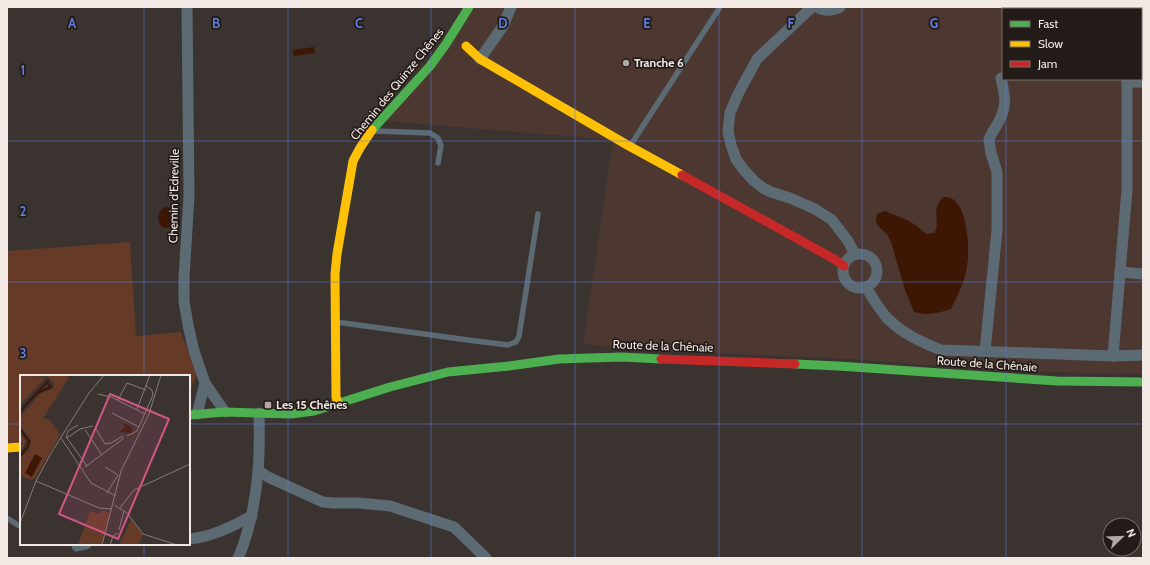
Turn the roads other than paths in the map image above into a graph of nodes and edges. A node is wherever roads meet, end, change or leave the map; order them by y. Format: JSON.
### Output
{"nodes":[{"id":1,"x":187,"y":7,"type":"edge"},
{"id":2,"x":469,"y":7,"type":"edge"},
{"id":3,"x":511,"y":7,"type":"edge"},
{"id":4,"x":720,"y":7,"type":"edge"},
{"id":5,"x":812,"y":7,"type":"edge"},
{"id":6,"x":817,"y":7,"type":"edge"},
{"id":7,"x":840,"y":7,"type":"edge"},
{"id":8,"x":466,"y":46,"type":"dead end"},
{"id":9,"x":480,"y":59,"type":"junction"},
{"id":10,"x":1001,"y":78,"type":"dead end"},
{"id":11,"x":1127,"y":81,"type":"edge"},
{"id":12,"x":1143,"y":82,"type":"edge"},
{"id":13,"x":371,"y":131,"type":"junction"},
{"id":14,"x":629,"y":146,"type":"junction"},
{"id":15,"x":438,"y":163,"type":"dead end"},
{"id":16,"x":538,"y":214,"type":"dead end"},
{"id":17,"x":855,"y":254,"type":"junction"},
{"id":18,"x":844,"y":266,"type":"junction"},
{"id":19,"x":1120,"y":272,"type":"junction"},
{"id":20,"x":1143,"y":274,"type":"edge"},
{"id":21,"x":866,"y":287,"type":"junction"},
{"id":22,"x":335,"y":322,"type":"junction"},
{"id":23,"x":985,"y":351,"type":"junction"},
{"id":24,"x":1143,"y":355,"type":"edge"},
{"id":25,"x":1113,"y":356,"type":"junction"},
{"id":26,"x":1143,"y":382,"type":"edge"},
{"id":27,"x":205,"y":383,"type":"junction"},
{"id":28,"x":338,"y":403,"type":"junction"},
{"id":29,"x":225,"y":412,"type":"junction"},
{"id":30,"x":259,"y":413,"type":"junction"},
{"id":31,"x":193,"y":415,"type":"edge"},
{"id":32,"x":20,"y":447,"type":"edge"},
{"id":33,"x":7,"y":448,"type":"edge"},
{"id":34,"x":259,"y":471,"type":"junction"},
{"id":35,"x":252,"y":516,"type":"junction"},
{"id":36,"x":7,"y":518,"type":"edge"},
{"id":37,"x":20,"y":526,"type":"edge"},
{"id":38,"x":190,"y":539,"type":"edge"},
{"id":39,"x":238,"y":558,"type":"edge"},
{"id":40,"x":486,"y":558,"type":"edge"}],
"edges":[{"from":1,"to":27,"type":"street","name":"Chemin d'Edreville"},
{"from":2,"to":13,"type":"street","name":"Chemin des Quinze Chênes"},
{"from":3,"to":9,"type":"street"},
{"from":4,"to":14,"type":"lane"},
{"from":5,"to":17,"type":"street"},
{"from":6,"to":7,"type":"street"},
{"from":8,"to":9,"type":"street"},
{"from":9,"to":14,"type":"street"},
{"from":10,"to":23,"type":"street"},
{"from":11,"to":12,"type":"street"},
{"from":11,"to":19,"type":"street"},
{"from":13,"to":15,"type":"lane"},
{"from":13,"to":22,"type":"street","name":"Chemin des Quinze Chênes"},
{"from":14,"to":18,"type":"street"},
{"from":16,"to":22,"type":"lane"},
{"from":17,"to":18,"type":"street"},
{"from":17,"to":21,"type":"street"},
{"from":18,"to":21,"type":"street"},
{"from":19,"to":20,"type":"street"},
{"from":19,"to":25,"type":"street"},
{"from":21,"to":23,"type":"street"},
{"from":22,"to":28,"type":"street","name":"Chemin des Quinze Chênes"},
{"from":23,"to":25,"type":"street"},
{"from":24,"to":25,"type":"street"},
{"from":26,"to":28,"type":"street","name":"Route de la Chênaie"},
{"from":27,"to":29,"type":"street","name":"Chemin d'Edreville"},
{"from":27,"to":31,"type":"street"},
{"from":28,"to":30,"type":"street","name":"Route de la Chênaie"},
{"from":29,"to":30,"type":"street","name":"Route de la Chênaie"},
{"from":29,"to":31,"type":"street","name":"Route de la Chênaie"},
{"from":30,"to":34,"type":"street"},
{"from":32,"to":33,"type":"street"},
{"from":34,"to":35,"type":"street"},
{"from":34,"to":40,"type":"street"},
{"from":35,"to":38,"type":"street"},
{"from":35,"to":39,"type":"street"},
{"from":36,"to":37,"type":"lane"}]}
